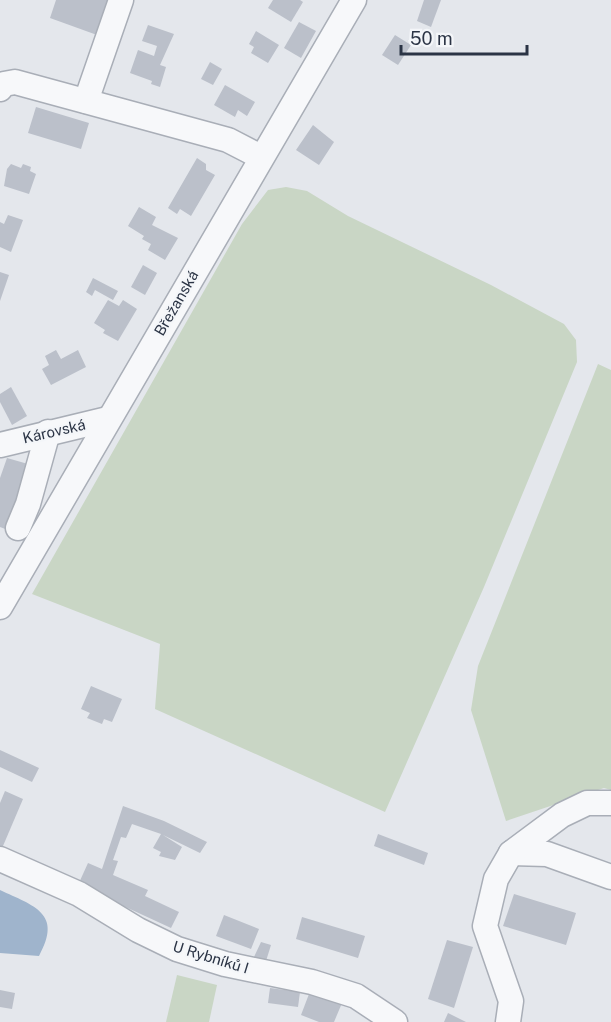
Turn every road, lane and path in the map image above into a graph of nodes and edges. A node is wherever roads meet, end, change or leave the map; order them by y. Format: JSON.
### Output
{"nodes":[{"id":1,"x":121,"y":0,"type":"edge"},
{"id":2,"x":354,"y":0,"type":"edge"},
{"id":3,"x":0,"y":88,"type":"edge"},
{"id":4,"x":86,"y":101,"type":"junction"},
{"id":5,"x":261,"y":157,"type":"junction"},
{"id":6,"x":108,"y":419,"type":"junction"},
{"id":7,"x":48,"y":432,"type":"junction"},
{"id":8,"x":0,"y":445,"type":"edge"},
{"id":9,"x":18,"y":528,"type":"dead end"},
{"id":10,"x":0,"y":607,"type":"edge"},
{"id":11,"x":611,"y":803,"type":"edge"},
{"id":12,"x":511,"y":853,"type":"junction"},
{"id":13,"x":0,"y":859,"type":"edge"},
{"id":14,"x":611,"y":877,"type":"edge"},
{"id":15,"x":395,"y":1022,"type":"edge"},
{"id":16,"x":508,"y":1022,"type":"edge"}],
"edges":[{"from":1,"to":4,"type":"street"},
{"from":2,"to":5,"type":"street","name":"Břežanská"},
{"from":3,"to":4,"type":"street"},
{"from":4,"to":5,"type":"street"},
{"from":5,"to":6,"type":"street","name":"Břežanská"},
{"from":6,"to":7,"type":"street","name":"Károvská"},
{"from":6,"to":10,"type":"street","name":"Břežanská"},
{"from":7,"to":8,"type":"street","name":"Károvská"},
{"from":7,"to":9,"type":"street"},
{"from":11,"to":12,"type":"street"},
{"from":12,"to":14,"type":"street"},
{"from":12,"to":16,"type":"street"},
{"from":13,"to":15,"type":"street","name":"U Rybníků I"}]}
